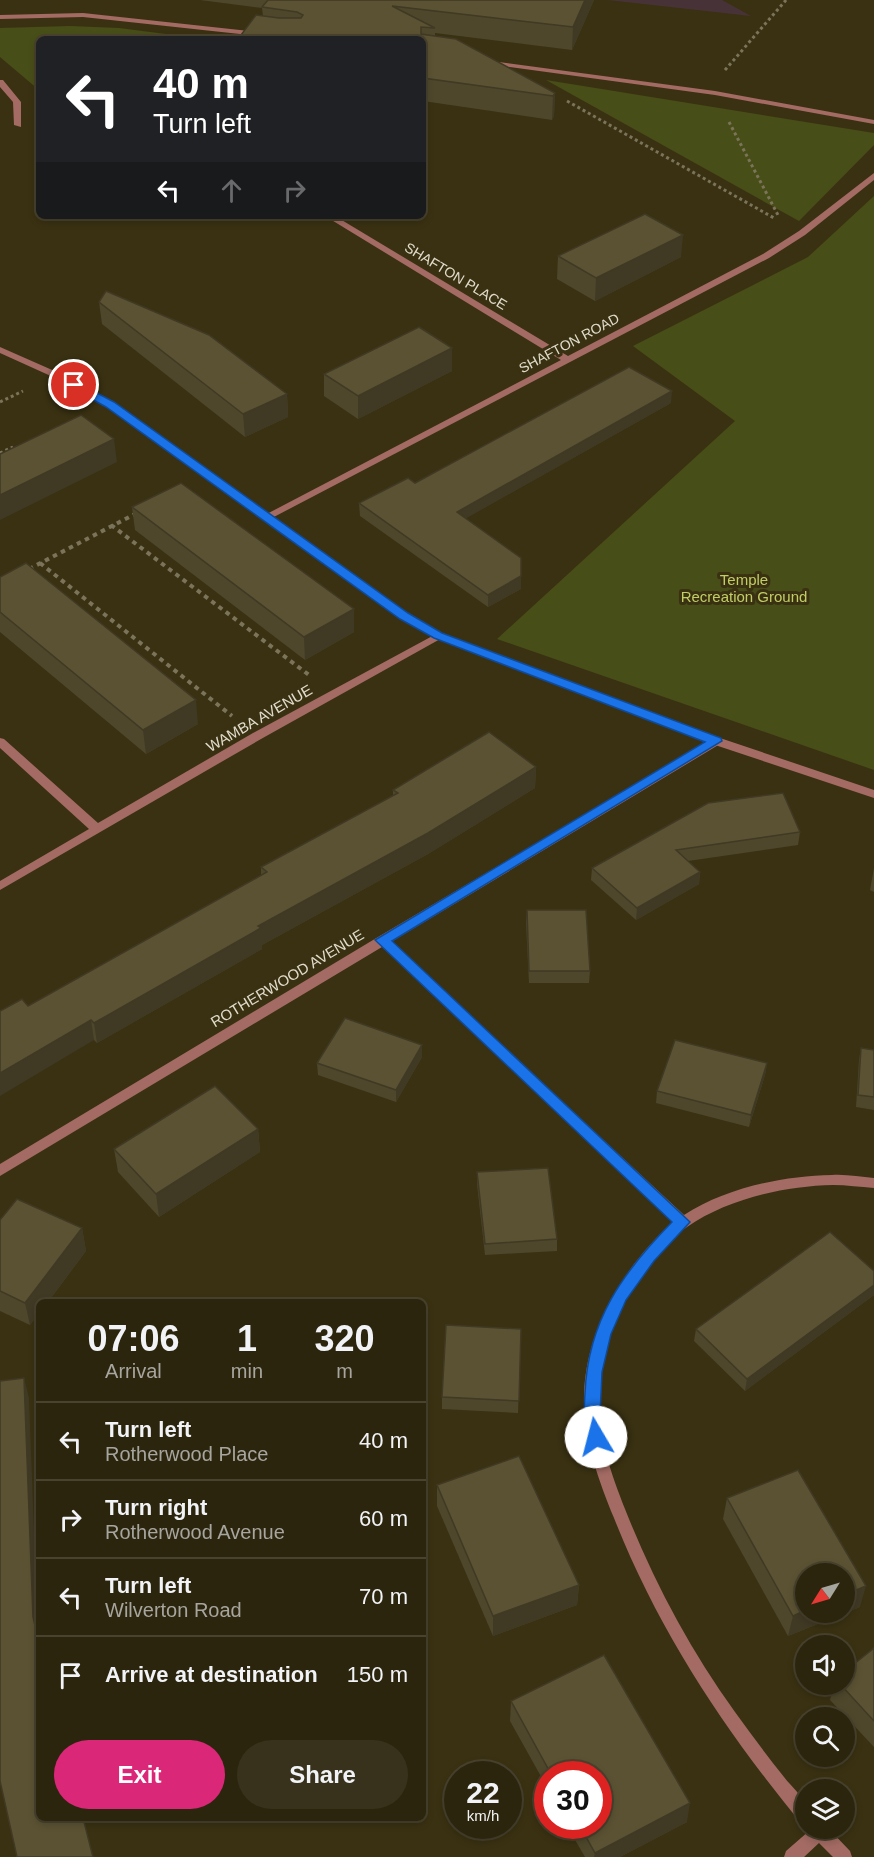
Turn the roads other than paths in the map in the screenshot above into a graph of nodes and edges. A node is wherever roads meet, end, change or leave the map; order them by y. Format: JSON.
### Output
{"nodes":[{"id":1,"x":0,"y":17,"type":"edge"},
{"id":2,"x":265,"y":35,"type":"edge"},
{"id":3,"x":478,"y":61,"type":"edge"},
{"id":4,"x":0,"y":82,"type":"edge"},
{"id":5,"x":874,"y":123,"type":"edge"},
{"id":6,"x":18,"y":125,"type":"dead end"},
{"id":7,"x":874,"y":176,"type":"edge"},
{"id":8,"x":334,"y":219,"type":"edge"},
{"id":9,"x":0,"y":350,"type":"edge"},
{"id":10,"x":568,"y":360,"type":"junction"},
{"id":11,"x":266,"y":517,"type":"junction"},
{"id":12,"x":438,"y":636,"type":"junction"},
{"id":13,"x":716,"y":741,"type":"junction"},
{"id":14,"x":0,"y":742,"type":"edge"},
{"id":15,"x":874,"y":794,"type":"edge"},
{"id":16,"x":97,"y":829,"type":"junction"},
{"id":17,"x":0,"y":886,"type":"edge"},
{"id":18,"x":382,"y":940,"type":"junction"},
{"id":19,"x":0,"y":1171,"type":"edge"},
{"id":20,"x":874,"y":1183,"type":"edge"},
{"id":21,"x":682,"y":1222,"type":"junction"},
{"id":22,"x":795,"y":1803,"type":"edge"},
{"id":23,"x":810,"y":1839,"type":"edge"},
{"id":24,"x":826,"y":1839,"type":"edge"},
{"id":25,"x":792,"y":1857,"type":"edge"},
{"id":26,"x":844,"y":1857,"type":"edge"}],
"edges":[{"from":1,"to":2,"type":"street"},
{"from":3,"to":5,"type":"street"},
{"from":4,"to":6,"type":"street"},
{"from":7,"to":10,"type":"street","name":"SHAFTON ROAD"},
{"from":8,"to":10,"type":"street","name":"SHAFTON PLACE"},
{"from":9,"to":11,"type":"street"},
{"from":10,"to":11,"type":"street","name":"SHAFTON ROAD"},
{"from":11,"to":12,"type":"street"},
{"from":12,"to":13,"type":"street"},
{"from":12,"to":16,"type":"street","name":"WAMBA AVENUE"},
{"from":13,"to":15,"type":"street"},
{"from":13,"to":18,"type":"street","name":"ROTHERWOOD AVENUE"},
{"from":14,"to":16,"type":"street"},
{"from":16,"to":17,"type":"street","name":"WAMBA AVENUE"},
{"from":18,"to":19,"type":"street","name":"ROTHERWOOD AVENUE"},
{"from":18,"to":21,"type":"street"},
{"from":20,"to":21,"type":"street"},
{"from":21,"to":22,"type":"street"},
{"from":23,"to":25,"type":"street"},
{"from":24,"to":26,"type":"street"}]}
